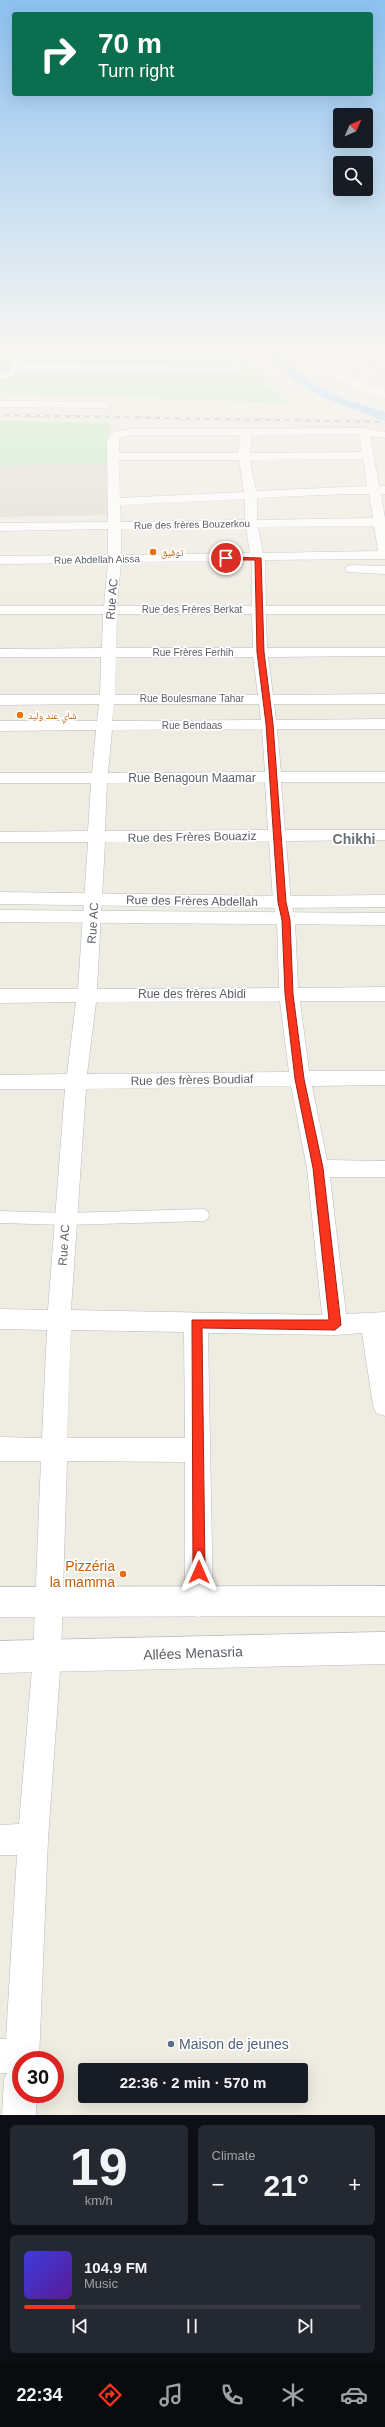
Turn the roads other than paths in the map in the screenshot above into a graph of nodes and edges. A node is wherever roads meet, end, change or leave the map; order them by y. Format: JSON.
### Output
{"nodes":[{"id":1,"x":113,"y":448,"type":"edge"},
{"id":2,"x":245,"y":448,"type":"edge"},
{"id":3,"x":365,"y":448,"type":"edge"},
{"id":4,"x":366,"y":454,"type":"junction"},
{"id":5,"x":113,"y":456,"type":"junction"},
{"id":6,"x":244,"y":457,"type":"junction"},
{"id":7,"x":380,"y":486,"type":"edge"},
{"id":8,"x":251,"y":495,"type":"junction"},
{"id":9,"x":114,"y":502,"type":"junction"},
{"id":10,"x":382,"y":522,"type":"edge"},
{"id":11,"x":251,"y":523,"type":"junction"},
{"id":12,"x":115,"y":525,"type":"junction"},
{"id":13,"x":0,"y":527,"type":"edge"},
{"id":14,"x":385,"y":556,"type":"edge"},
{"id":15,"x":0,"y":560,"type":"edge"},
{"id":16,"x":115,"y":564,"type":"junction"},
{"id":17,"x":263,"y":566,"type":"junction"},
{"id":18,"x":340,"y":569,"type":"dead end"},
{"id":19,"x":0,"y":570,"type":"edge"},
{"id":20,"x":385,"y":570,"type":"edge"},
{"id":21,"x":110,"y":609,"type":"junction"},
{"id":22,"x":258,"y":609,"type":"junction"},
{"id":23,"x":0,"y":610,"type":"edge"},
{"id":24,"x":385,"y":610,"type":"edge"},
{"id":25,"x":260,"y":652,"type":"junction"},
{"id":26,"x":385,"y":652,"type":"edge"},
{"id":27,"x":0,"y":653,"type":"edge"},
{"id":28,"x":109,"y":653,"type":"junction"},
{"id":29,"x":266,"y":698,"type":"junction"},
{"id":30,"x":107,"y":699,"type":"junction"},
{"id":31,"x":385,"y":699,"type":"edge"},
{"id":32,"x":0,"y":700,"type":"edge"},
{"id":33,"x":269,"y":724,"type":"junction"},
{"id":34,"x":385,"y":724,"type":"edge"},
{"id":35,"x":105,"y":725,"type":"junction"},
{"id":36,"x":0,"y":726,"type":"edge"},
{"id":37,"x":385,"y":777,"type":"edge"},
{"id":38,"x":0,"y":778,"type":"edge"},
{"id":39,"x":272,"y":778,"type":"junction"},
{"id":40,"x":99,"y":779,"type":"junction"},
{"id":41,"x":385,"y":835,"type":"edge"},
{"id":42,"x":278,"y":836,"type":"junction"},
{"id":43,"x":0,"y":837,"type":"edge"},
{"id":44,"x":98,"y":838,"type":"junction"},
{"id":45,"x":0,"y":898,"type":"edge"},
{"id":46,"x":385,"y":901,"type":"edge"},
{"id":47,"x":94,"y":909,"type":"junction"},
{"id":48,"x":284,"y":911,"type":"junction"},
{"id":49,"x":0,"y":916,"type":"edge"},
{"id":50,"x":385,"y":919,"type":"edge"},
{"id":51,"x":87,"y":994,"type":"junction"},
{"id":52,"x":289,"y":994,"type":"junction"},
{"id":53,"x":385,"y":994,"type":"edge"},
{"id":54,"x":0,"y":996,"type":"edge"},
{"id":55,"x":385,"y":1078,"type":"edge"},
{"id":56,"x":300,"y":1079,"type":"junction"},
{"id":57,"x":76,"y":1081,"type":"junction"},
{"id":58,"x":0,"y":1082,"type":"edge"},
{"id":59,"x":318,"y":1168,"type":"junction"},
{"id":60,"x":385,"y":1169,"type":"edge"},
{"id":61,"x":203,"y":1215,"type":"dead end"},
{"id":62,"x":0,"y":1217,"type":"edge"},
{"id":63,"x":66,"y":1219,"type":"junction"},
{"id":64,"x":0,"y":1319,"type":"edge"},
{"id":65,"x":59,"y":1320,"type":"junction"},
{"id":66,"x":378,"y":1322,"type":"edge"},
{"id":67,"x":196,"y":1324,"type":"junction"},
{"id":68,"x":335,"y":1325,"type":"junction"},
{"id":69,"x":385,"y":1405,"type":"edge"},
{"id":70,"x":0,"y":1448,"type":"edge"},
{"id":71,"x":54,"y":1449,"type":"junction"},
{"id":72,"x":198,"y":1450,"type":"junction"},
{"id":73,"x":49,"y":1601,"type":"junction"},
{"id":74,"x":385,"y":1601,"type":"edge"},
{"id":75,"x":0,"y":1602,"type":"edge"},
{"id":76,"x":199,"y":1603,"type":"junction"},
{"id":77,"x":385,"y":1648,"type":"edge"},
{"id":78,"x":0,"y":1657,"type":"edge"},
{"id":79,"x":47,"y":1657,"type":"junction"},
{"id":80,"x":34,"y":1839,"type":"junction"},
{"id":81,"x":0,"y":1840,"type":"edge"},
{"id":82,"x":17,"y":2051,"type":"edge"},
{"id":83,"x":18,"y":2103,"type":"edge"},
{"id":84,"x":19,"y":2115,"type":"edge"}],
"edges":[{"from":1,"to":5,"type":"street","name":"Rue AC"},
{"from":2,"to":6,"type":"street"},
{"from":3,"to":4,"type":"street"},
{"from":4,"to":6,"type":"street"},
{"from":4,"to":7,"type":"street"},
{"from":5,"to":6,"type":"street"},
{"from":5,"to":9,"type":"street","name":"Rue AC"},
{"from":6,"to":8,"type":"street"},
{"from":7,"to":8,"type":"street"},
{"from":7,"to":10,"type":"street"},
{"from":8,"to":9,"type":"street"},
{"from":8,"to":11,"type":"street"},
{"from":9,"to":12,"type":"street","name":"Rue AC"},
{"from":10,"to":11,"type":"street","name":"Rue des frères Bouzerkou"},
{"from":10,"to":14,"type":"street"},
{"from":11,"to":12,"type":"street","name":"Rue des frères Bouzerkou"},
{"from":11,"to":17,"type":"street"},
{"from":12,"to":13,"type":"street","name":"Rue des frères Bouzerkou"},
{"from":12,"to":16,"type":"street","name":"Rue AC"},
{"from":14,"to":17,"type":"street"},
{"from":15,"to":16,"type":"street","name":"Rue Abdellah Aissa"},
{"from":16,"to":17,"type":"street"},
{"from":16,"to":19,"type":"street"},
{"from":16,"to":21,"type":"street","name":"Rue AC"},
{"from":17,"to":22,"type":"street"},
{"from":18,"to":20,"type":"street"},
{"from":21,"to":22,"type":"street","name":"Rue des Frères Berkat"},
{"from":21,"to":23,"type":"street","name":"Rue des Frères Berkat"},
{"from":21,"to":28,"type":"street","name":"Rue AC"},
{"from":22,"to":24,"type":"street","name":"Rue des Frères Berkat"},
{"from":22,"to":25,"type":"street"},
{"from":25,"to":26,"type":"street","name":"Rue Frères Ferhih"},
{"from":25,"to":28,"type":"street","name":"Rue Frères Ferhih"},
{"from":25,"to":29,"type":"street"},
{"from":27,"to":28,"type":"street","name":"Rue Frères Ferhih"},
{"from":28,"to":30,"type":"street","name":"Rue AC"},
{"from":29,"to":30,"type":"street","name":"Rue Boulesmane Tahar"},
{"from":29,"to":31,"type":"street","name":"Rue Boulesmane Tahar"},
{"from":29,"to":33,"type":"street"},
{"from":30,"to":32,"type":"street","name":"Rue Boulesmane Tahar"},
{"from":30,"to":35,"type":"street","name":"Rue AC"},
{"from":33,"to":34,"type":"street","name":"Rue Bendaas"},
{"from":33,"to":35,"type":"street","name":"Rue Bendaas"},
{"from":33,"to":39,"type":"street"},
{"from":35,"to":36,"type":"street","name":"Rue Bendaas"},
{"from":35,"to":40,"type":"street","name":"Rue AC"},
{"from":37,"to":39,"type":"street","name":"Rue Benagoun Maamar"},
{"from":38,"to":40,"type":"street","name":"Rue Benagoun Maamar"},
{"from":39,"to":40,"type":"street","name":"Rue Benagoun Maamar"},
{"from":39,"to":42,"type":"street"},
{"from":40,"to":44,"type":"street","name":"Rue AC"},
{"from":41,"to":42,"type":"street","name":"Rue des Frères Bouaziz"},
{"from":42,"to":44,"type":"street","name":"Rue des Frères Bouaziz"},
{"from":42,"to":48,"type":"street"},
{"from":43,"to":44,"type":"street","name":"Rue des Frères Bouaziz"},
{"from":44,"to":47,"type":"street","name":"Rue AC"},
{"from":45,"to":47,"type":"street","name":"Rue des Frères Abdellah"},
{"from":46,"to":48,"type":"street","name":"Rue des Frères Abdellah"},
{"from":47,"to":48,"type":"street","name":"Rue des Frères Abdellah"},
{"from":47,"to":49,"type":"street","name":"Rue des Frères Abdellah"},
{"from":47,"to":51,"type":"street","name":"Rue AC"},
{"from":48,"to":50,"type":"street","name":"Rue des Frères Abdellah"},
{"from":48,"to":52,"type":"street"},
{"from":51,"to":52,"type":"street","name":"Rue des frères Abidi"},
{"from":51,"to":54,"type":"street","name":"Rue des frères Abidi"},
{"from":51,"to":57,"type":"street","name":"Rue AC"},
{"from":52,"to":53,"type":"street","name":"Rue des frères Abidi"},
{"from":52,"to":56,"type":"street"},
{"from":55,"to":56,"type":"street","name":"Rue des frères Boudiaf"},
{"from":56,"to":57,"type":"street","name":"Rue des frères Boudiaf"},
{"from":56,"to":59,"type":"street"},
{"from":57,"to":58,"type":"street","name":"Rue des frères Boudiaf"},
{"from":57,"to":63,"type":"street","name":"Rue AC"},
{"from":59,"to":60,"type":"street"},
{"from":59,"to":68,"type":"street"},
{"from":61,"to":63,"type":"lane"},
{"from":62,"to":63,"type":"lane"},
{"from":63,"to":65,"type":"street","name":"Rue AC"},
{"from":64,"to":65,"type":"street"},
{"from":65,"to":67,"type":"street"},
{"from":65,"to":71,"type":"street","name":"Rue AC"},
{"from":66,"to":68,"type":"street"},
{"from":66,"to":69,"type":"street"},
{"from":67,"to":68,"type":"street"},
{"from":67,"to":72,"type":"street"},
{"from":70,"to":71,"type":"street"},
{"from":71,"to":72,"type":"street"},
{"from":71,"to":73,"type":"street","name":"Rue AC"},
{"from":72,"to":76,"type":"street"},
{"from":73,"to":75,"type":"street"},
{"from":73,"to":76,"type":"street"},
{"from":73,"to":79,"type":"street","name":"Rue AC"},
{"from":74,"to":76,"type":"street"},
{"from":77,"to":79,"type":"street","name":"Allées Menasria"},
{"from":78,"to":79,"type":"street","name":"Allées Menasria"},
{"from":79,"to":80,"type":"street","name":"Rue AC"},
{"from":80,"to":81,"type":"street"},
{"from":80,"to":82,"type":"street","name":"Rue AC"},
{"from":83,"to":84,"type":"street","name":"Rue AC"}]}
